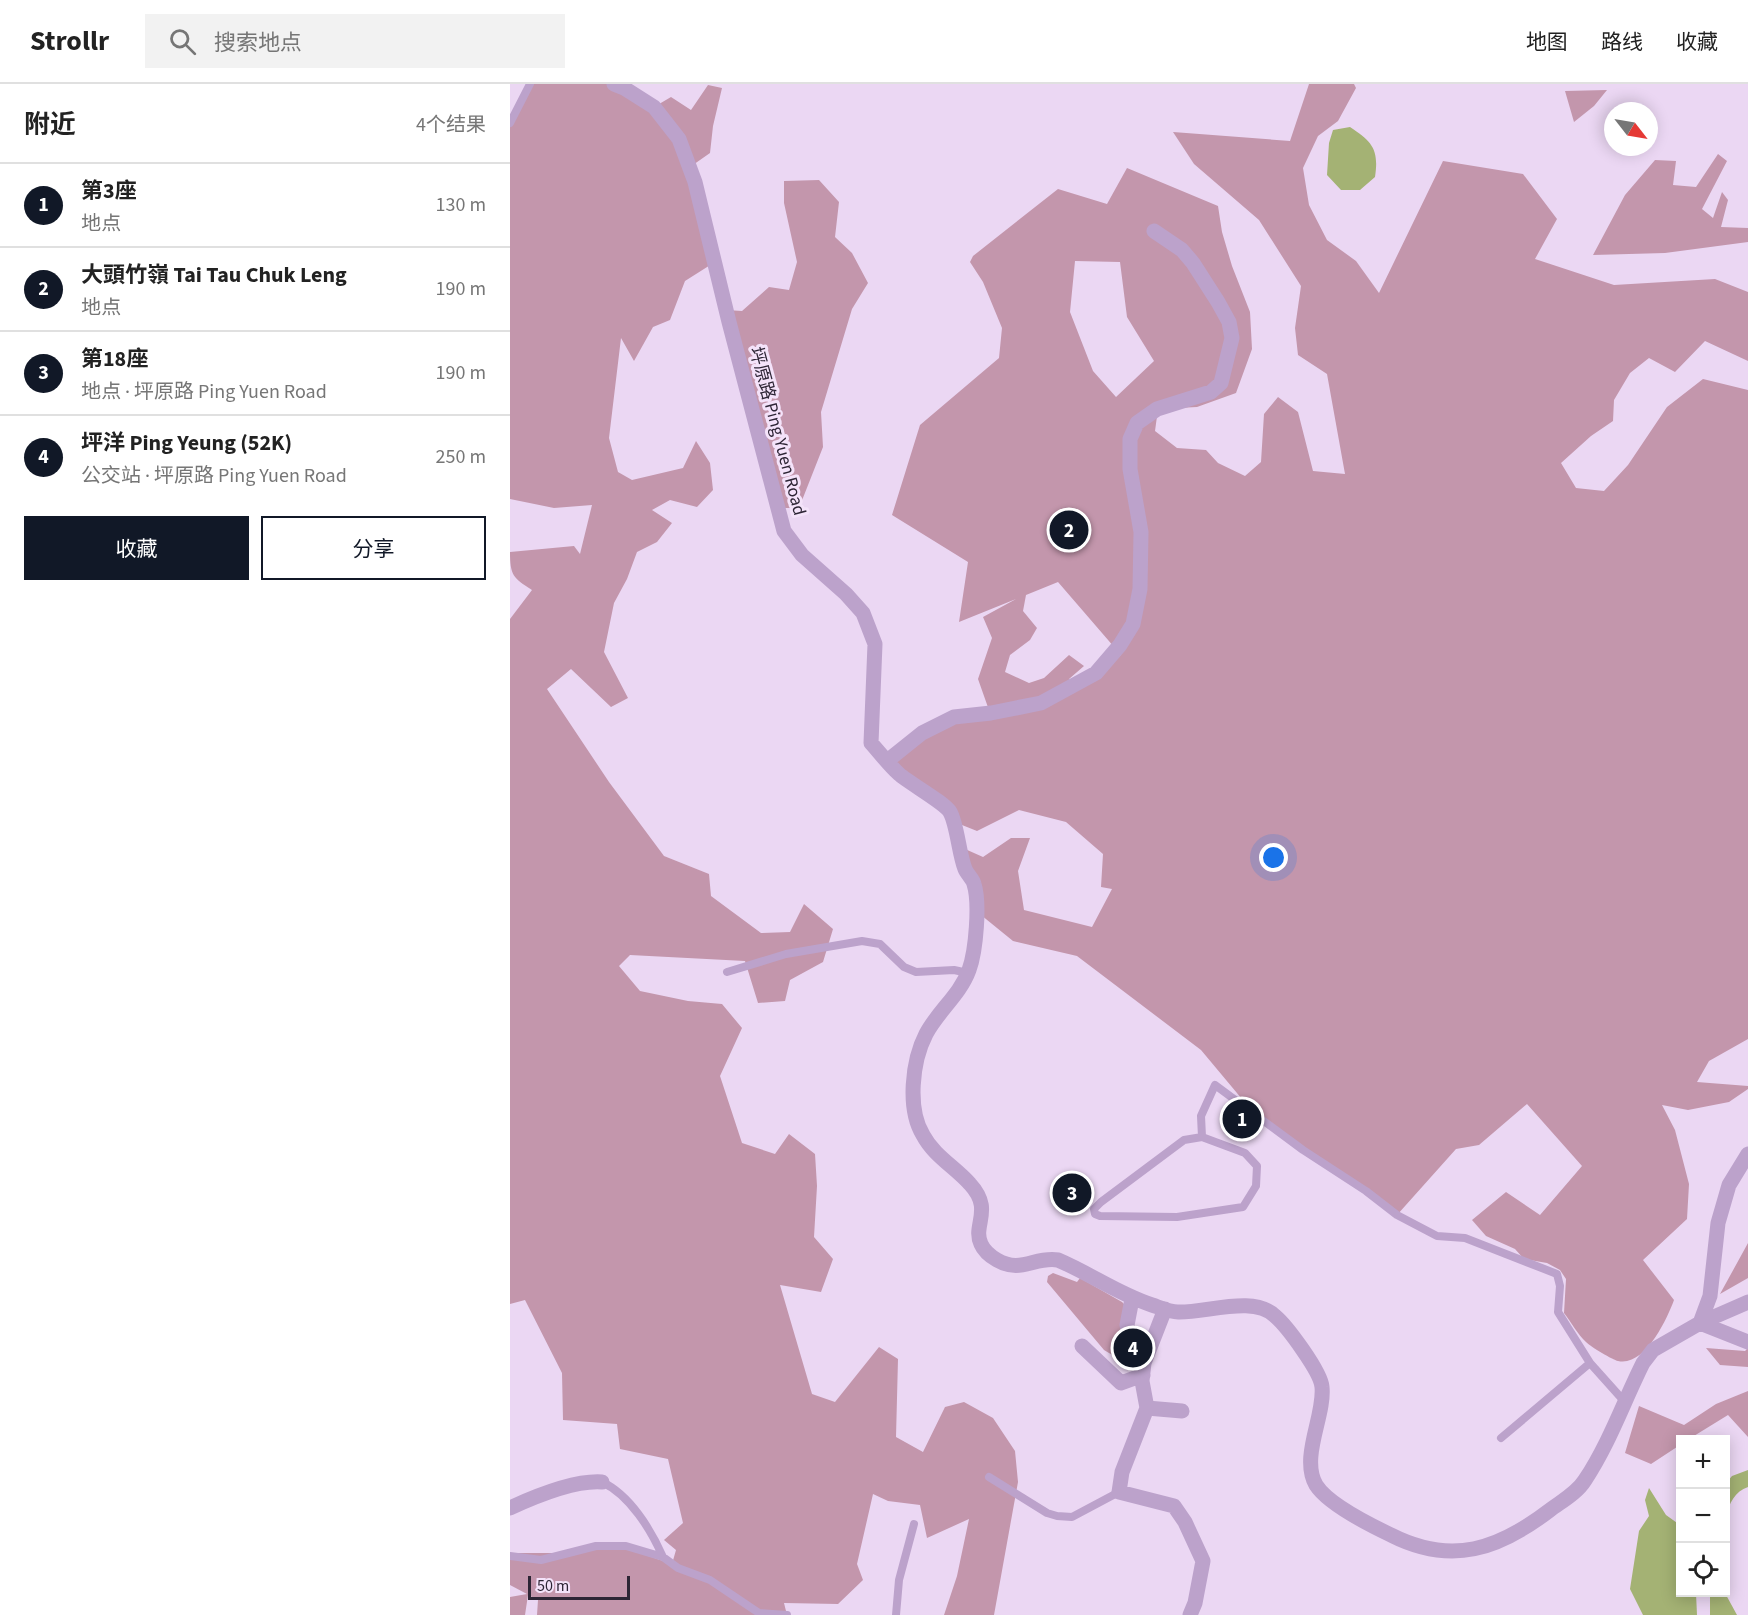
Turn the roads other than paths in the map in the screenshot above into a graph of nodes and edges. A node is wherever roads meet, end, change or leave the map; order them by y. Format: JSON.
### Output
{"nodes":[{"id":1,"x":530,"y":84,"type":"edge"},
{"id":2,"x":614,"y":84,"type":"edge"},
{"id":3,"x":510,"y":123,"type":"edge"},
{"id":4,"x":1154,"y":231,"type":"dead end"},
{"id":5,"x":887,"y":761,"type":"junction"},
{"id":6,"x":727,"y":972,"type":"dead end"},
{"id":7,"x":968,"y":973,"type":"junction"},
{"id":8,"x":1202,"y":1137,"type":"junction"},
{"id":9,"x":1748,"y":1154,"type":"edge"},
{"id":10,"x":1132,"y":1299,"type":"junction"},
{"id":11,"x":1748,"y":1302,"type":"edge"},
{"id":12,"x":1165,"y":1310,"type":"junction"},
{"id":13,"x":1700,"y":1323,"type":"junction"},
{"id":14,"x":1748,"y":1342,"type":"edge"},
{"id":15,"x":1082,"y":1346,"type":"dead end"},
{"id":16,"x":1590,"y":1363,"type":"junction"},
{"id":17,"x":1143,"y":1375,"type":"junction"},
{"id":18,"x":1624,"y":1401,"type":"junction"},
{"id":19,"x":1147,"y":1408,"type":"junction"},
{"id":20,"x":1182,"y":1411,"type":"dead end"},
{"id":21,"x":1501,"y":1438,"type":"dead end"},
{"id":22,"x":989,"y":1477,"type":"dead end"},
{"id":23,"x":602,"y":1482,"type":"joint"},
{"id":24,"x":1119,"y":1492,"type":"junction"},
{"id":25,"x":510,"y":1508,"type":"edge"},
{"id":26,"x":914,"y":1524,"type":"dead end"},
{"id":27,"x":510,"y":1556,"type":"edge"},
{"id":28,"x":663,"y":1557,"type":"junction"},
{"id":29,"x":758,"y":1614,"type":"edge"},
{"id":30,"x":787,"y":1615,"type":"edge"},
{"id":31,"x":896,"y":1615,"type":"edge"},
{"id":32,"x":1190,"y":1615,"type":"edge"}],
"edges":[{"from":1,"to":3,"type":"lane"},
{"from":2,"to":5,"type":"street","name":"坪原路 Ping Yuen Road"},
{"from":4,"to":5,"type":"street"},
{"from":5,"to":7,"type":"street","name":"坪原路 Ping Yuen Road"},
{"from":6,"to":7,"type":"lane"},
{"from":7,"to":10,"type":"street","name":"坪原路 Ping Yuen Road"},
{"from":8,"to":8,"type":"lane"},
{"from":8,"to":16,"type":"lane"},
{"from":9,"to":13,"type":"street"},
{"from":10,"to":12,"type":"street","name":"坪原路 Ping Yuen Road"},
{"from":10,"to":17,"type":"street"},
{"from":11,"to":13,"type":"street"},
{"from":12,"to":17,"type":"street"},
{"from":12,"to":18,"type":"street","name":"坪原路 Ping Yuen Road"},
{"from":13,"to":14,"type":"street"},
{"from":13,"to":18,"type":"street"},
{"from":15,"to":17,"type":"street"},
{"from":16,"to":18,"type":"lane"},
{"from":16,"to":21,"type":"lane"},
{"from":17,"to":19,"type":"street"},
{"from":19,"to":20,"type":"street"},
{"from":19,"to":24,"type":"street"},
{"from":22,"to":24,"type":"lane"},
{"from":23,"to":25,"type":"street"},
{"from":23,"to":28,"type":"lane"},
{"from":24,"to":32,"type":"street"},
{"from":26,"to":31,"type":"lane"},
{"from":27,"to":28,"type":"lane"},
{"from":28,"to":29,"type":"lane"},
{"from":29,"to":30,"type":"lane"}]}
